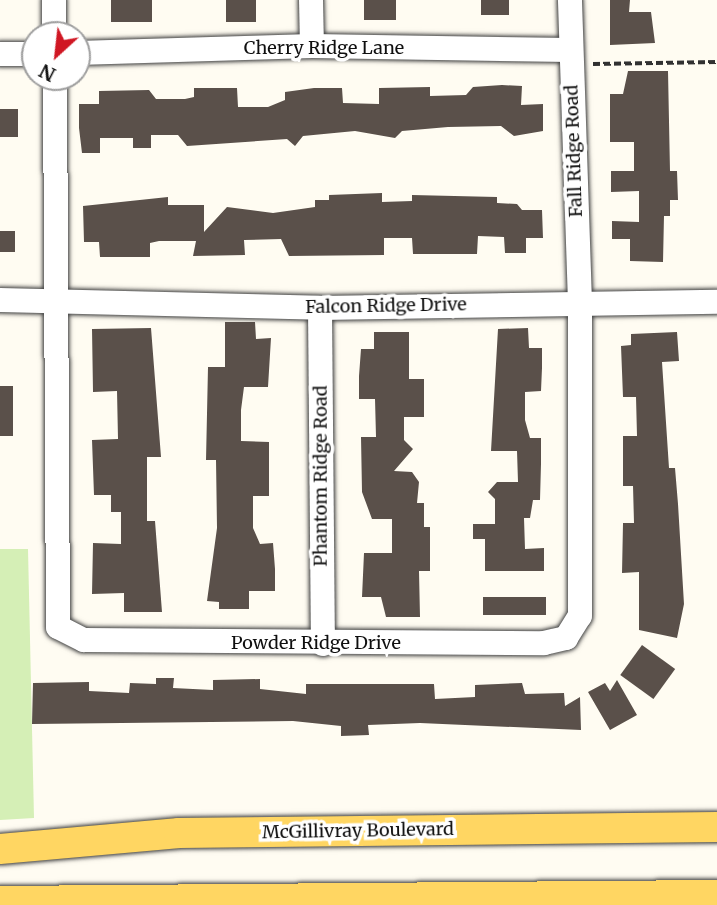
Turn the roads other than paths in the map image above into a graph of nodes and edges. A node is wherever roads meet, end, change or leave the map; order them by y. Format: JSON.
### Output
{"nodes":[{"id":1,"x":54,"y":0,"type":"edge"},
{"id":2,"x":311,"y":0,"type":"edge"},
{"id":3,"x":570,"y":0,"type":"edge"},
{"id":4,"x":54,"y":21,"type":"edge"},
{"id":5,"x":312,"y":46,"type":"junction"},
{"id":6,"x":570,"y":50,"type":"junction"},
{"id":7,"x":91,"y":53,"type":"edge"},
{"id":8,"x":0,"y":54,"type":"edge"},
{"id":9,"x":21,"y":54,"type":"edge"},
{"id":10,"x":55,"y":91,"type":"edge"},
{"id":11,"x":55,"y":299,"type":"junction"},
{"id":12,"x":0,"y":300,"type":"edge"},
{"id":13,"x":717,"y":302,"type":"edge"},
{"id":14,"x":580,"y":303,"type":"junction"},
{"id":15,"x":320,"y":308,"type":"junction"},
{"id":16,"x":323,"y":644,"type":"junction"},
{"id":17,"x":717,"y":827,"type":"edge"},
{"id":18,"x":0,"y":849,"type":"edge"},
{"id":19,"x":717,"y":895,"type":"edge"},
{"id":20,"x":0,"y":901,"type":"edge"}],
"edges":[{"from":1,"to":4,"type":"street"},
{"from":2,"to":5,"type":"street"},
{"from":3,"to":6,"type":"street","name":"Fall Ridge Road"},
{"from":5,"to":6,"type":"street","name":"Cherry Ridge Lane"},
{"from":5,"to":7,"type":"street","name":"Cherry Ridge Lane"},
{"from":6,"to":14,"type":"street","name":"Fall Ridge Road"},
{"from":8,"to":9,"type":"street"},
{"from":10,"to":11,"type":"street"},
{"from":11,"to":12,"type":"street","name":"Falcon Ridge Drive"},
{"from":11,"to":15,"type":"street","name":"Falcon Ridge Drive"},
{"from":11,"to":16,"type":"street","name":"Powder Ridge Drive"},
{"from":13,"to":14,"type":"street","name":"Falcon Ridge Drive"},
{"from":14,"to":15,"type":"street","name":"Falcon Ridge Drive"},
{"from":14,"to":16,"type":"street","name":"Powder Ridge Drive"},
{"from":15,"to":16,"type":"street","name":"Phantom Ridge Road"},
{"from":17,"to":18,"type":"main road","name":"McGillivray Boulevard"},
{"from":19,"to":20,"type":"main road"}]}
